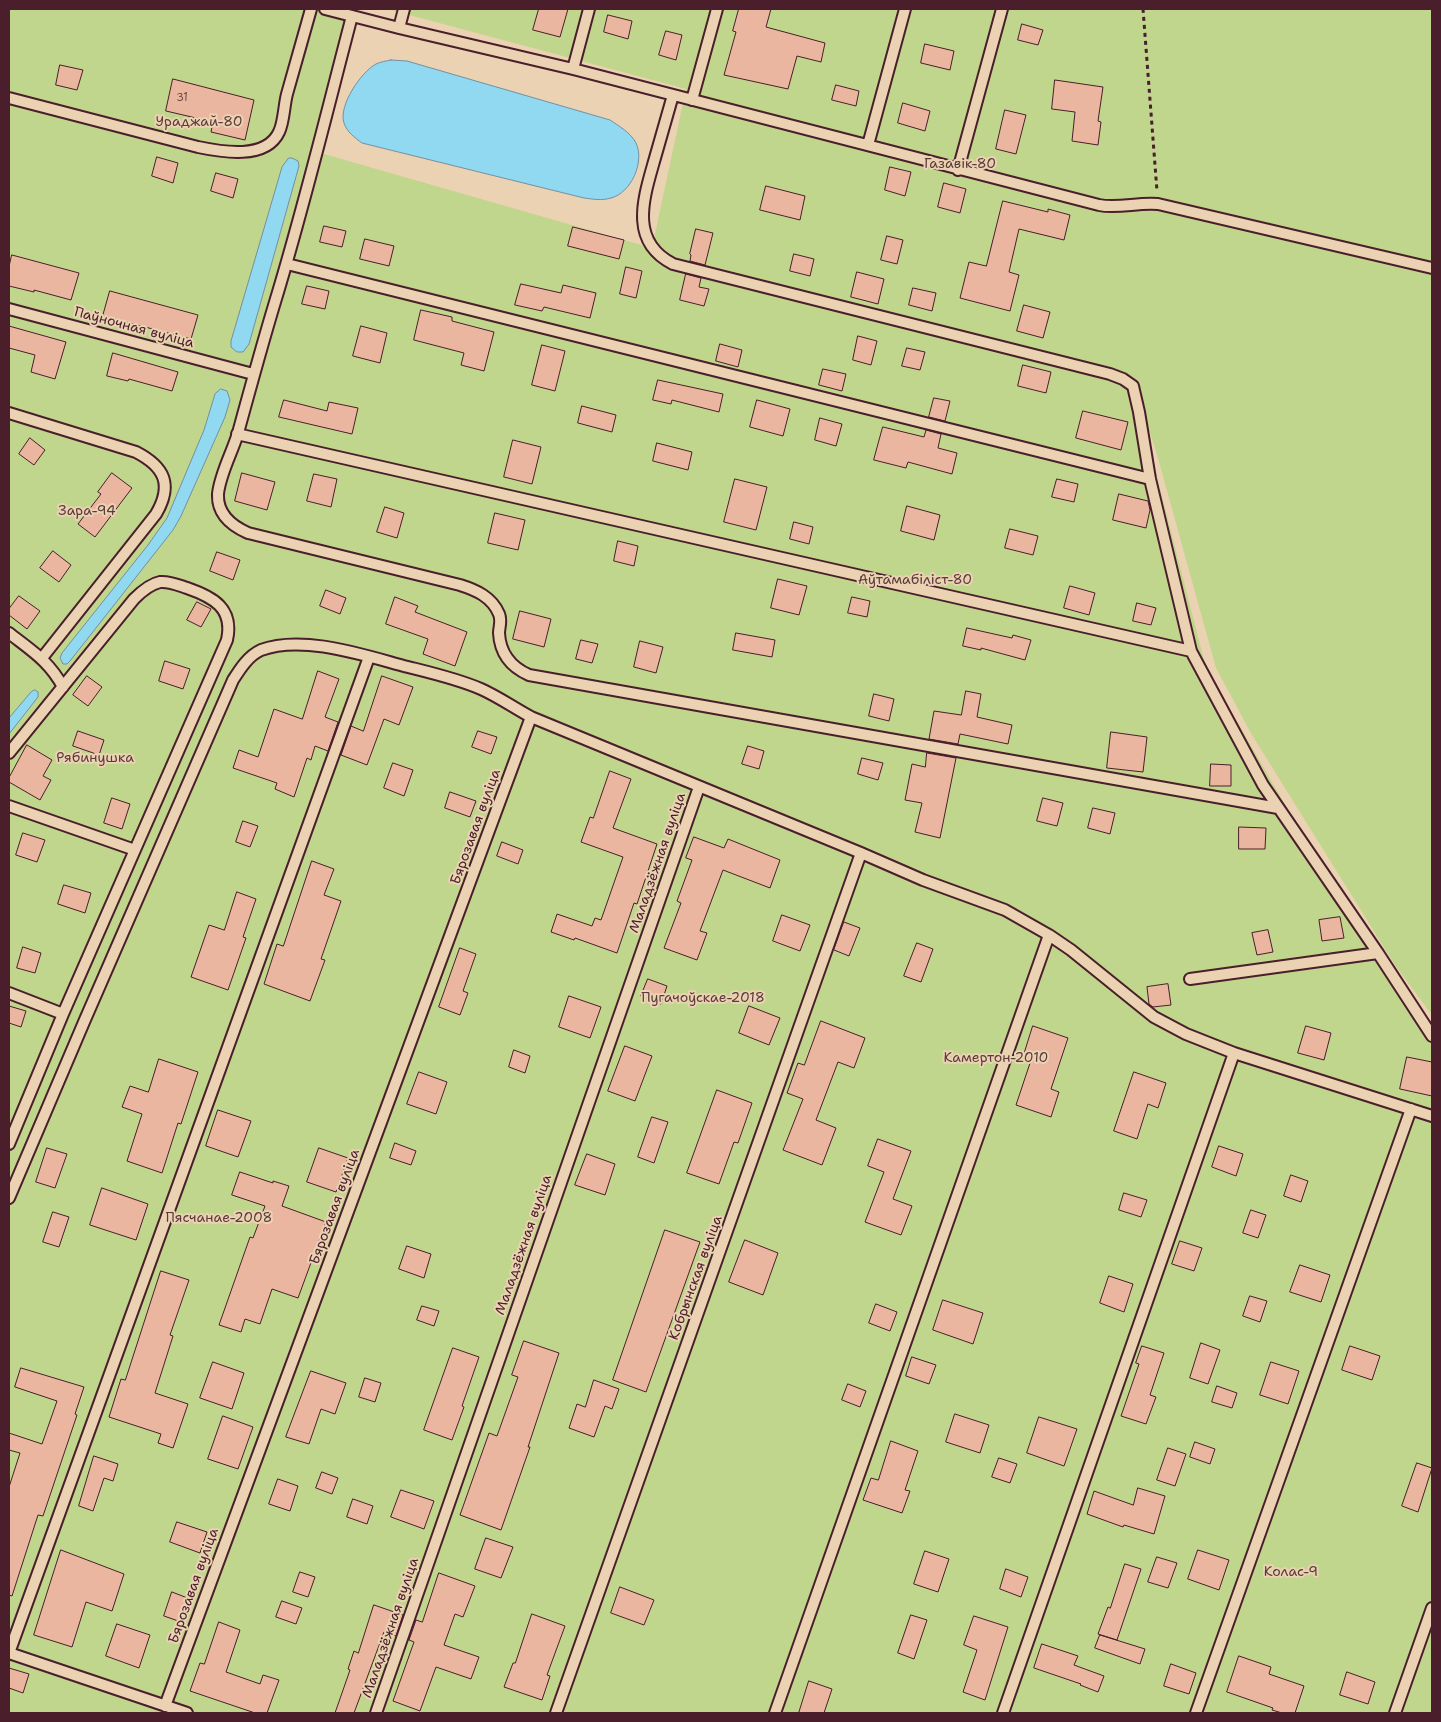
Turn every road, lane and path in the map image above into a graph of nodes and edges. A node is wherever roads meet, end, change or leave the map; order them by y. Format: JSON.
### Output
{"nodes":[{"id":1,"x":311,"y":9,"type":"edge"},
{"id":2,"x":325,"y":9,"type":"edge"},
{"id":3,"x":404,"y":9,"type":"edge"},
{"id":4,"x":589,"y":9,"type":"edge"},
{"id":5,"x":717,"y":9,"type":"edge"},
{"id":6,"x":905,"y":9,"type":"edge"},
{"id":7,"x":1002,"y":9,"type":"edge"},
{"id":8,"x":1143,"y":9,"type":"edge"},
{"id":9,"x":352,"y":16,"type":"junction"},
{"id":10,"x":399,"y":28,"type":"junction"},
{"id":11,"x":573,"y":69,"type":"junction"},
{"id":12,"x":673,"y":95,"type":"junction"},
{"id":13,"x":9,"y":98,"type":"edge"},
{"id":14,"x":692,"y":100,"type":"junction"},
{"id":15,"x":868,"y":145,"type":"junction"},
{"id":16,"x":958,"y":170,"type":"junction"},
{"id":17,"x":1158,"y":204,"type":"junction"},
{"id":18,"x":287,"y":264,"type":"junction"},
{"id":19,"x":1432,"y":268,"type":"edge"},
{"id":20,"x":9,"y":310,"type":"edge"},
{"id":21,"x":253,"y":374,"type":"junction"},
{"id":22,"x":9,"y":413,"type":"edge"},
{"id":23,"x":237,"y":434,"type":"junction"},
{"id":24,"x":1150,"y":479,"type":"junction"},
{"id":25,"x":9,"y":633,"type":"edge"},
{"id":26,"x":1190,"y":651,"type":"junction"},
{"id":27,"x":369,"y":657,"type":"junction"},
{"id":28,"x":42,"y":658,"type":"junction"},
{"id":29,"x":63,"y":687,"type":"junction"},
{"id":30,"x":531,"y":717,"type":"junction"},
{"id":31,"x":9,"y":753,"type":"edge"},
{"id":32,"x":699,"y":786,"type":"junction"},
{"id":33,"x":9,"y":806,"type":"edge"},
{"id":34,"x":1278,"y":808,"type":"junction"},
{"id":35,"x":135,"y":850,"type":"junction"},
{"id":36,"x":861,"y":853,"type":"junction"},
{"id":37,"x":1049,"y":934,"type":"junction"},
{"id":38,"x":1378,"y":953,"type":"junction"},
{"id":39,"x":1190,"y":979,"type":"dead end"},
{"id":40,"x":9,"y":993,"type":"edge"},
{"id":41,"x":63,"y":1014,"type":"junction"},
{"id":42,"x":1432,"y":1036,"type":"edge"},
{"id":43,"x":1234,"y":1053,"type":"junction"},
{"id":44,"x":1411,"y":1109,"type":"junction"},
{"id":45,"x":1432,"y":1116,"type":"edge"},
{"id":46,"x":9,"y":1144,"type":"edge"},
{"id":47,"x":9,"y":1198,"type":"edge"},
{"id":48,"x":1432,"y":1608,"type":"edge"},
{"id":49,"x":1428,"y":1638,"type":"edge"},
{"id":50,"x":9,"y":1653,"type":"edge"},
{"id":51,"x":165,"y":1706,"type":"junction"},
{"id":52,"x":187,"y":1713,"type":"edge"},
{"id":53,"x":376,"y":1713,"type":"edge"},
{"id":54,"x":556,"y":1713,"type":"edge"},
{"id":55,"x":775,"y":1713,"type":"edge"},
{"id":56,"x":1002,"y":1713,"type":"edge"},
{"id":57,"x":1196,"y":1713,"type":"edge"},
{"id":58,"x":1395,"y":1713,"type":"edge"}],
"edges":[{"from":1,"to":13,"type":"lane"},
{"from":2,"to":9,"type":"lane"},
{"from":3,"to":10,"type":"lane"},
{"from":4,"to":11,"type":"lane"},
{"from":5,"to":14,"type":"lane"},
{"from":6,"to":15,"type":"lane"},
{"from":7,"to":16,"type":"lane"},
{"from":8,"to":17,"type":"path"},
{"from":9,"to":10,"type":"lane"},
{"from":9,"to":18,"type":"lane"},
{"from":10,"to":11,"type":"lane"},
{"from":11,"to":12,"type":"lane"},
{"from":12,"to":14,"type":"lane"},
{"from":12,"to":24,"type":"lane"},
{"from":14,"to":15,"type":"lane"},
{"from":15,"to":16,"type":"lane"},
{"from":16,"to":17,"type":"lane"},
{"from":17,"to":19,"type":"lane"},
{"from":18,"to":21,"type":"lane"},
{"from":18,"to":24,"type":"lane"},
{"from":20,"to":21,"type":"lane","name":"Паўночная вуліца"},
{"from":21,"to":23,"type":"lane"},
{"from":22,"to":28,"type":"lane"},
{"from":23,"to":26,"type":"lane"},
{"from":23,"to":34,"type":"lane"},
{"from":24,"to":26,"type":"lane"},
{"from":25,"to":28,"type":"lane"},
{"from":26,"to":34,"type":"lane"},
{"from":27,"to":30,"type":"lane"},
{"from":27,"to":47,"type":"lane"},
{"from":27,"to":50,"type":"lane"},
{"from":28,"to":29,"type":"lane"},
{"from":29,"to":31,"type":"lane"},
{"from":29,"to":35,"type":"lane"},
{"from":30,"to":32,"type":"lane"},
{"from":30,"to":51,"type":"lane","name":"Бярозавая вуліца"},
{"from":32,"to":36,"type":"lane"},
{"from":32,"to":53,"type":"lane","name":"Маладзёжная вуліца"},
{"from":33,"to":35,"type":"lane"},
{"from":34,"to":38,"type":"lane"},
{"from":35,"to":41,"type":"lane"},
{"from":36,"to":37,"type":"lane"},
{"from":36,"to":54,"type":"lane","name":"Кобрынская вуліца"},
{"from":37,"to":43,"type":"lane"},
{"from":37,"to":55,"type":"lane"},
{"from":38,"to":39,"type":"lane"},
{"from":38,"to":42,"type":"lane"},
{"from":40,"to":41,"type":"lane"},
{"from":41,"to":46,"type":"lane"},
{"from":43,"to":44,"type":"lane"},
{"from":43,"to":56,"type":"lane"},
{"from":44,"to":45,"type":"lane"},
{"from":44,"to":57,"type":"lane"},
{"from":48,"to":49,"type":"lane"},
{"from":49,"to":58,"type":"lane"},
{"from":50,"to":51,"type":"lane"},
{"from":51,"to":52,"type":"lane"}]}
